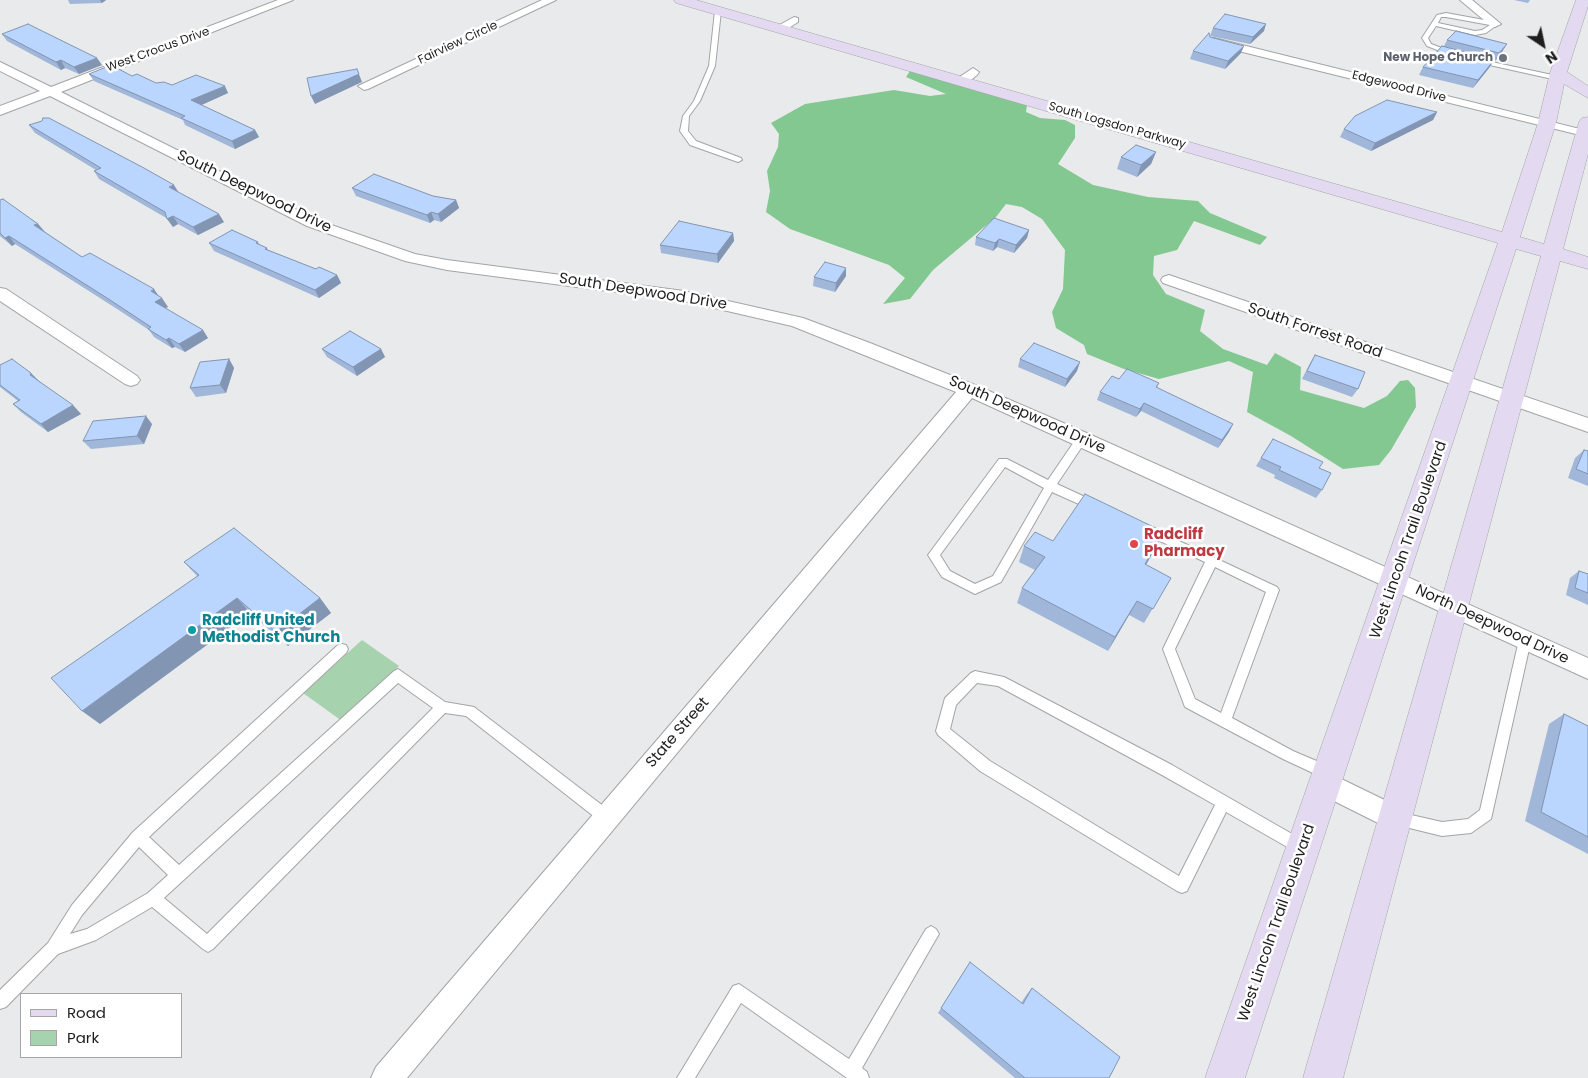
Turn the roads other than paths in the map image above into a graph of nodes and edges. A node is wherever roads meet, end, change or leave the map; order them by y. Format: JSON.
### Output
{"nodes":[{"id":1,"x":288,"y":0,"type":"edge"},
{"id":2,"x":551,"y":0,"type":"edge"},
{"id":3,"x":680,"y":0,"type":"edge"},
{"id":4,"x":1465,"y":0,"type":"edge"},
{"id":5,"x":1583,"y":0,"type":"edge"},
{"id":6,"x":721,"y":6,"type":"edge"},
{"id":7,"x":1434,"y":24,"type":"junction"},
{"id":8,"x":1495,"y":24,"type":"junction"},
{"id":9,"x":1212,"y":41,"type":"edge"},
{"id":10,"x":1458,"y":55,"type":"edge"},
{"id":11,"x":1467,"y":58,"type":"edge"},
{"id":12,"x":0,"y":66,"type":"edge"},
{"id":13,"x":1557,"y":76,"type":"junction"},
{"id":14,"x":364,"y":86,"type":"dead end"},
{"id":15,"x":50,"y":91,"type":"junction"},
{"id":16,"x":1588,"y":93,"type":"edge"},
{"id":17,"x":0,"y":111,"type":"edge"},
{"id":18,"x":1547,"y":124,"type":"junction"},
{"id":19,"x":1587,"y":128,"type":"edge"},
{"id":20,"x":738,"y":160,"type":"dead end"},
{"id":21,"x":1511,"y":233,"type":"junction"},
{"id":22,"x":1555,"y":246,"type":"junction"},
{"id":23,"x":1588,"y":247,"type":"edge"},
{"id":24,"x":1588,"y":264,"type":"edge"},
{"id":25,"x":1169,"y":280,"type":"dead end"},
{"id":26,"x":0,"y":293,"type":"edge"},
{"id":27,"x":131,"y":380,"type":"dead end"},
{"id":28,"x":1462,"y":383,"type":"junction"},
{"id":29,"x":969,"y":390,"type":"junction"},
{"id":30,"x":1512,"y":399,"type":"junction"},
{"id":31,"x":1588,"y":425,"type":"edge"},
{"id":32,"x":1082,"y":440,"type":"junction"},
{"id":33,"x":1050,"y":486,"type":"junction"},
{"id":34,"x":1104,"y":510,"type":"edge"},
{"id":35,"x":1140,"y":527,"type":"edge"},
{"id":36,"x":1212,"y":560,"type":"junction"},
{"id":37,"x":1395,"y":582,"type":"junction"},
{"id":38,"x":1455,"y":607,"type":"junction"},
{"id":39,"x":1525,"y":640,"type":"junction"},
{"id":40,"x":342,"y":649,"type":"dead end"},
{"id":41,"x":1588,"y":670,"type":"edge"},
{"id":42,"x":442,"y":707,"type":"junction"},
{"id":43,"x":1224,"y":721,"type":"junction"},
{"id":44,"x":1326,"y":778,"type":"junction"},
{"id":45,"x":1223,"y":803,"type":"junction"},
{"id":46,"x":606,"y":817,"type":"junction"},
{"id":47,"x":1396,"y":819,"type":"junction"},
{"id":48,"x":138,"y":837,"type":"junction"},
{"id":49,"x":1303,"y":848,"type":"junction"},
{"id":50,"x":179,"y":875,"type":"junction"},
{"id":51,"x":153,"y":898,"type":"junction"},
{"id":52,"x":931,"y":934,"type":"dead end"},
{"id":53,"x":53,"y":948,"type":"junction"},
{"id":54,"x":0,"y":1001,"type":"edge"},
{"id":55,"x":856,"y":1074,"type":"edge"},
{"id":56,"x":387,"y":1078,"type":"edge"},
{"id":57,"x":685,"y":1078,"type":"edge"},
{"id":58,"x":1225,"y":1078,"type":"edge"},
{"id":59,"x":1323,"y":1078,"type":"edge"}],
"edges":[{"from":1,"to":15,"type":"street","name":"West Crocus Drive"},
{"from":2,"to":14,"type":"street","name":"Fairview Circle"},
{"from":3,"to":6,"type":"main road","name":"South Logsdon Parkway"},
{"from":4,"to":8,"type":"street"},
{"from":5,"to":13,"type":"main road","name":"West Lincoln Trail Boulevard"},
{"from":6,"to":20,"type":"lane"},
{"from":6,"to":21,"type":"main road","name":"South Logsdon Parkway"},
{"from":7,"to":8,"type":"lane"},
{"from":7,"to":8,"type":"lane"},
{"from":7,"to":10,"type":"lane"},
{"from":9,"to":18,"type":"street","name":"Edgewood Drive"},
{"from":11,"to":13,"type":"lane"},
{"from":12,"to":15,"type":"street","name":"South Deepwood Drive"},
{"from":13,"to":16,"type":"main road"},
{"from":13,"to":18,"type":"main road","name":"West Lincoln Trail Boulevard"},
{"from":15,"to":17,"type":"street","name":"West Crocus Drive"},
{"from":15,"to":29,"type":"street","name":"South Deepwood Drive"},
{"from":18,"to":19,"type":"street","name":"Edgewood Drive"},
{"from":18,"to":21,"type":"main road","name":"West Lincoln Trail Boulevard"},
{"from":19,"to":22,"type":"main road"},
{"from":21,"to":22,"type":"main road","name":"South Logsdon Parkway"},
{"from":21,"to":28,"type":"main road","name":"West Lincoln Trail Boulevard"},
{"from":22,"to":23,"type":"main road"},
{"from":22,"to":24,"type":"main road"},
{"from":22,"to":30,"type":"main road"},
{"from":25,"to":28,"type":"street","name":"South Forrest Road"},
{"from":26,"to":27,"type":"street"},
{"from":28,"to":30,"type":"street","name":"South Forrest Road"},
{"from":28,"to":37,"type":"main road","name":"West Lincoln Trail Boulevard"},
{"from":29,"to":32,"type":"street","name":"South Deepwood Drive"},
{"from":29,"to":46,"type":"street","name":"State Street"},
{"from":30,"to":31,"type":"street","name":"South Forrest Road"},
{"from":30,"to":38,"type":"main road"},
{"from":32,"to":33,"type":"lane"},
{"from":32,"to":37,"type":"street","name":"South Deepwood Drive"},
{"from":33,"to":33,"type":"lane"},
{"from":33,"to":34,"type":"lane"},
{"from":35,"to":36,"type":"lane"},
{"from":36,"to":43,"type":"lane"},
{"from":36,"to":43,"type":"lane"},
{"from":37,"to":38,"type":"street","name":"North Deepwood Drive"},
{"from":37,"to":44,"type":"main road","name":"West Lincoln Trail Boulevard"},
{"from":38,"to":39,"type":"street","name":"North Deepwood Drive"},
{"from":38,"to":47,"type":"main road"},
{"from":39,"to":41,"type":"street","name":"North Deepwood Drive"},
{"from":39,"to":47,"type":"lane"},
{"from":40,"to":48,"type":"lane"},
{"from":42,"to":46,"type":"lane"},
{"from":42,"to":50,"type":"lane"},
{"from":42,"to":51,"type":"lane"},
{"from":43,"to":44,"type":"lane"},
{"from":44,"to":47,"type":"street"},
{"from":44,"to":49,"type":"main road","name":"West Lincoln Trail Boulevard"},
{"from":45,"to":45,"type":"lane"},
{"from":45,"to":49,"type":"lane"},
{"from":46,"to":56,"type":"street","name":"State Street"},
{"from":47,"to":59,"type":"main road"},
{"from":48,"to":50,"type":"lane"},
{"from":48,"to":53,"type":"lane"},
{"from":49,"to":58,"type":"main road","name":"West Lincoln Trail Boulevard"},
{"from":50,"to":51,"type":"lane"},
{"from":51,"to":53,"type":"lane"},
{"from":52,"to":55,"type":"lane"},
{"from":53,"to":54,"type":"lane"},
{"from":55,"to":57,"type":"lane"}]}
